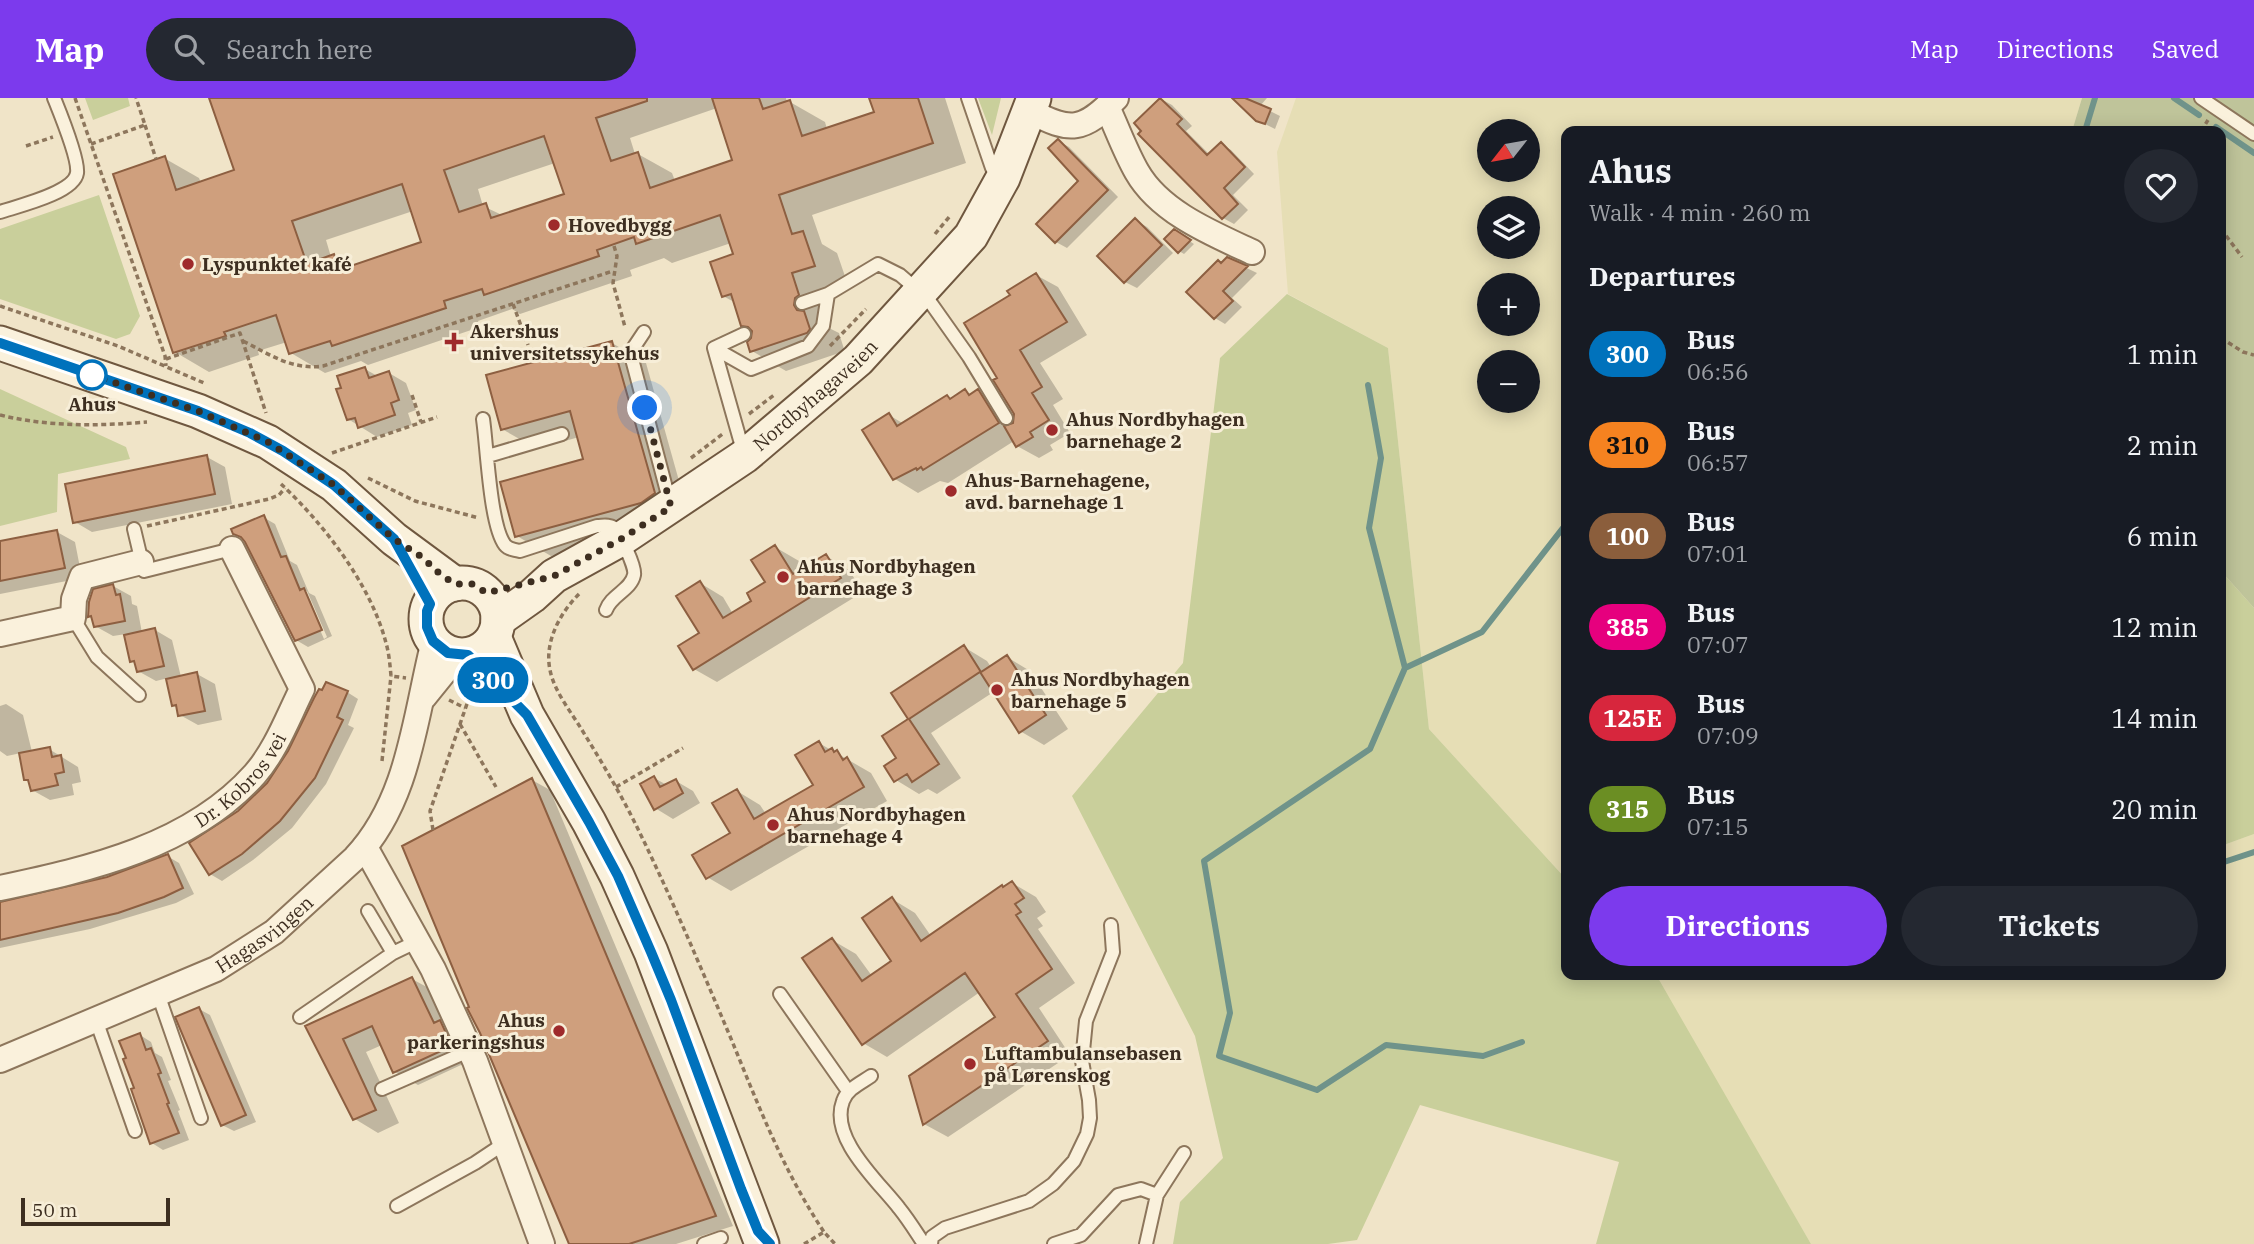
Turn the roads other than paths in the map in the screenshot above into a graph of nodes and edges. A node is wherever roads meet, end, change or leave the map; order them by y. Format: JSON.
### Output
{"nodes":[{"id":1,"x":54,"y":98,"type":"edge"},
{"id":2,"x":968,"y":98,"type":"edge"},
{"id":3,"x":2201,"y":98,"type":"edge"},
{"id":4,"x":1111,"y":103,"type":"edge"},
{"id":5,"x":1032,"y":105,"type":"edge"},
{"id":6,"x":2254,"y":134,"type":"edge"},
{"id":7,"x":1009,"y":164,"type":"junction"},
{"id":8,"x":0,"y":212,"type":"edge"},
{"id":9,"x":1252,"y":252,"type":"dead end"},
{"id":10,"x":920,"y":292,"type":"junction"},
{"id":11,"x":828,"y":294,"type":"junction"},
{"id":12,"x":802,"y":303,"type":"dead end"},
{"id":13,"x":3,"y":321,"type":"edge"},
{"id":14,"x":644,"y":332,"type":"dead end"},
{"id":15,"x":744,"y":334,"type":"dead end"},
{"id":16,"x":714,"y":348,"type":"junction"},
{"id":17,"x":1006,"y":418,"type":"dead end"},
{"id":18,"x":483,"y":419,"type":"dead end"},
{"id":19,"x":562,"y":434,"type":"dead end"},
{"id":20,"x":488,"y":456,"type":"junction"},
{"id":21,"x":745,"y":456,"type":"junction"},
{"id":22,"x":671,"y":507,"type":"junction"},
{"id":23,"x":134,"y":529,"type":"road end"},
{"id":24,"x":621,"y":539,"type":"junction"},
{"id":25,"x":232,"y":549,"type":"joint"},
{"id":26,"x":141,"y":562,"type":"junction"},
{"id":27,"x":442,"y":594,"type":"junction"},
{"id":28,"x":606,"y":610,"type":"dead end"},
{"id":29,"x":73,"y":618,"type":"junction"},
{"id":30,"x":473,"y":633,"type":"junction"},
{"id":31,"x":0,"y":634,"type":"edge"},
{"id":32,"x":139,"y":695,"type":"dead end"},
{"id":33,"x":365,"y":847,"type":"junction"},
{"id":34,"x":0,"y":888,"type":"edge"},
{"id":35,"x":368,"y":911,"type":"dead end"},
{"id":36,"x":1111,"y":925,"type":"dead end"},
{"id":37,"x":418,"y":941,"type":"junction"},
{"id":38,"x":393,"y":953,"type":"junction"},
{"id":39,"x":158,"y":994,"type":"junction"},
{"id":40,"x":779,"y":994,"type":"dead end"},
{"id":41,"x":300,"y":1017,"type":"dead end"},
{"id":42,"x":96,"y":1020,"type":"junction"},
{"id":43,"x":471,"y":1050,"type":"junction"},
{"id":44,"x":0,"y":1060,"type":"edge"},
{"id":45,"x":870,"y":1076,"type":"dead end"},
{"id":46,"x":382,"y":1089,"type":"dead end"},
{"id":47,"x":848,"y":1091,"type":"junction"},
{"id":48,"x":201,"y":1118,"type":"dead end"},
{"id":49,"x":135,"y":1131,"type":"dead end"},
{"id":50,"x":505,"y":1143,"type":"junction"},
{"id":51,"x":1184,"y":1153,"type":"dead end"},
{"id":52,"x":1157,"y":1195,"type":"junction"},
{"id":53,"x":397,"y":1206,"type":"dead end"},
{"id":54,"x":721,"y":1238,"type":"dead end"},
{"id":55,"x":763,"y":1240,"type":"edge"},
{"id":56,"x":541,"y":1244,"type":"edge"},
{"id":57,"x":704,"y":1244,"type":"edge"},
{"id":58,"x":924,"y":1244,"type":"edge"},
{"id":59,"x":931,"y":1244,"type":"edge"},
{"id":60,"x":1054,"y":1244,"type":"edge"},
{"id":61,"x":1146,"y":1244,"type":"edge"}],
"edges":[{"from":1,"to":8,"type":"lane"},
{"from":2,"to":7,"type":"lane"},
{"from":3,"to":6,"type":"lane"},
{"from":4,"to":5,"type":"street"},
{"from":4,"to":9,"type":"street"},
{"from":5,"to":7,"type":"main road","name":"Nordbyhagaveien"},
{"from":7,"to":10,"type":"main road","name":"Nordbyhagaveien"},
{"from":10,"to":11,"type":"lane"},
{"from":10,"to":17,"type":"lane"},
{"from":10,"to":21,"type":"main road","name":"Nordbyhagaveien"},
{"from":11,"to":12,"type":"lane"},
{"from":11,"to":16,"type":"lane"},
{"from":13,"to":27,"type":"main road"},
{"from":14,"to":22,"type":"lane"},
{"from":15,"to":16,"type":"lane"},
{"from":16,"to":21,"type":"lane"},
{"from":18,"to":20,"type":"lane"},
{"from":19,"to":20,"type":"lane"},
{"from":20,"to":24,"type":"lane"},
{"from":21,"to":22,"type":"main road","name":"Nordbyhagaveien"},
{"from":22,"to":24,"type":"main road","name":"Nordbyhagaveien"},
{"from":23,"to":26,"type":"lane"},
{"from":24,"to":28,"type":"lane"},
{"from":24,"to":30,"type":"main road","name":"Nordbyhagaveien"},
{"from":25,"to":26,"type":"lane"},
{"from":25,"to":34,"type":"street","name":"Dr. Kobros vei"},
{"from":26,"to":29,"type":"street"},
{"from":27,"to":30,"type":"main road"},
{"from":27,"to":30,"type":"main road"},
{"from":29,"to":31,"type":"street"},
{"from":29,"to":32,"type":"lane"},
{"from":30,"to":33,"type":"street","name":"Hagasvingen"},
{"from":30,"to":55,"type":"main road"},
{"from":33,"to":37,"type":"street"},
{"from":33,"to":39,"type":"street","name":"Hagasvingen"},
{"from":35,"to":38,"type":"lane"},
{"from":36,"to":59,"type":"lane"},
{"from":37,"to":38,"type":"lane"},
{"from":37,"to":43,"type":"street"},
{"from":38,"to":41,"type":"lane"},
{"from":39,"to":42,"type":"street","name":"Hagasvingen"},
{"from":39,"to":48,"type":"lane"},
{"from":40,"to":47,"type":"lane"},
{"from":42,"to":44,"type":"street","name":"Hagasvingen"},
{"from":42,"to":49,"type":"lane"},
{"from":43,"to":46,"type":"lane"},
{"from":43,"to":50,"type":"street"},
{"from":45,"to":47,"type":"lane"},
{"from":47,"to":58,"type":"lane"},
{"from":50,"to":53,"type":"lane"},
{"from":50,"to":56,"type":"street"},
{"from":51,"to":52,"type":"lane"},
{"from":52,"to":60,"type":"lane"},
{"from":52,"to":61,"type":"lane"},
{"from":54,"to":57,"type":"lane"}]}
